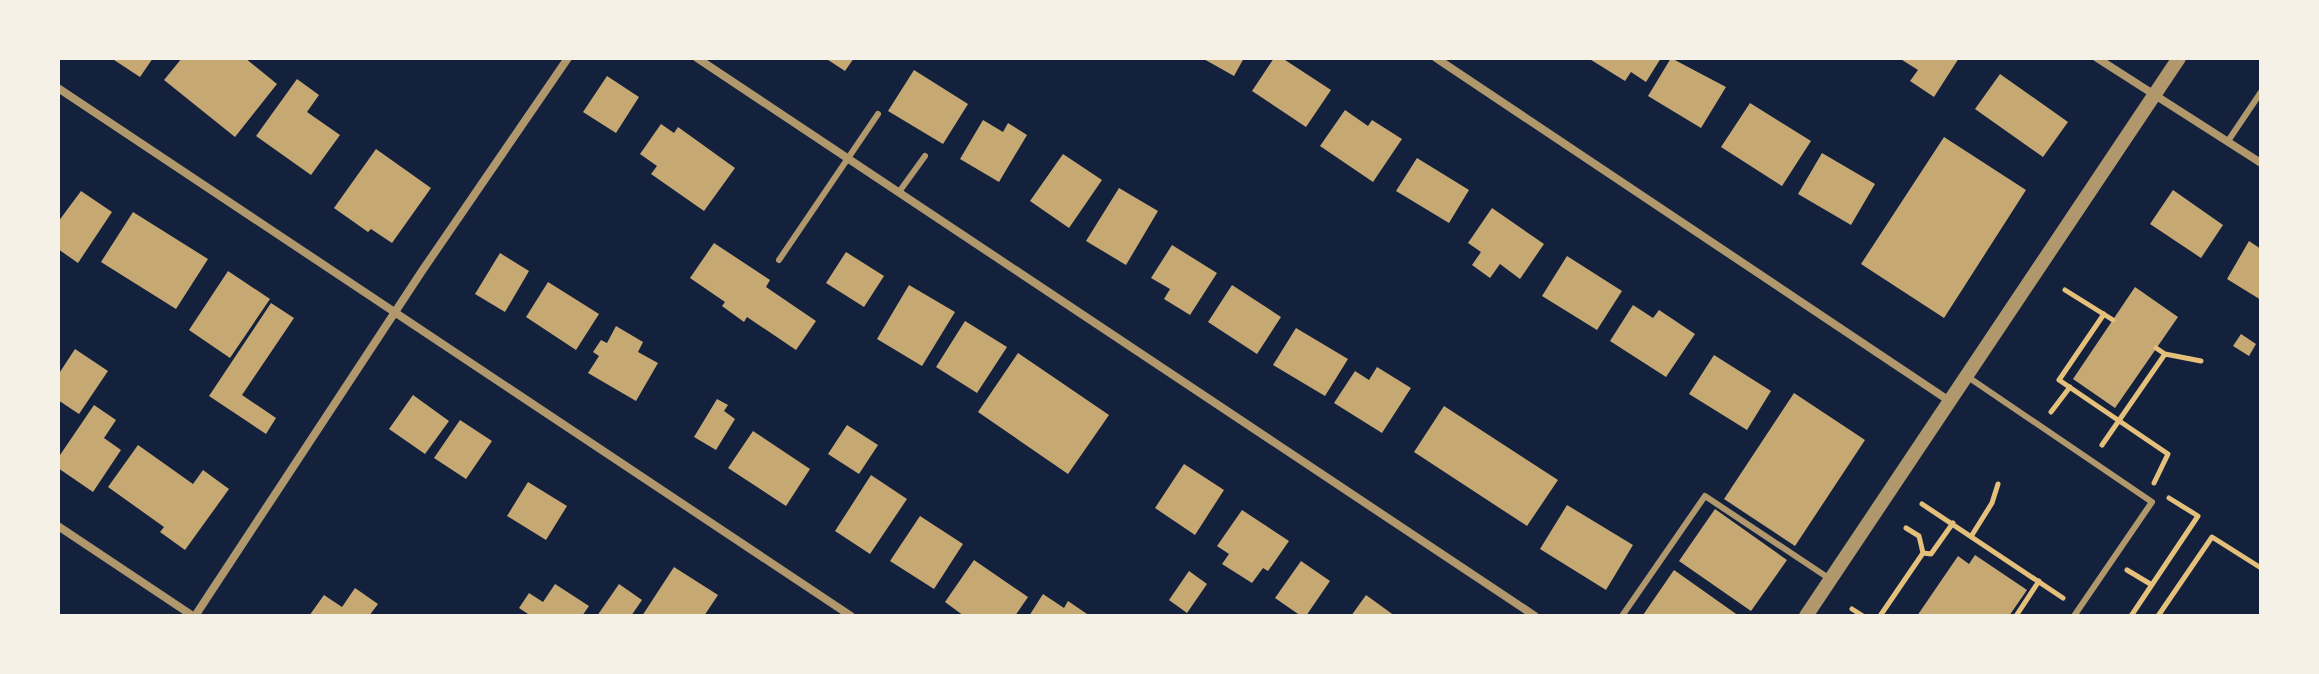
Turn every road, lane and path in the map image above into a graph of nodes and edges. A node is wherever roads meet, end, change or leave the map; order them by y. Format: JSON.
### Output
{"nodes":[{"id":1,"x":568,"y":58,"type":"edge"},
{"id":2,"x":697,"y":58,"type":"edge"},
{"id":3,"x":1436,"y":58,"type":"edge"},
{"id":4,"x":2097,"y":58,"type":"edge"},
{"id":5,"x":2179,"y":58,"type":"edge"},
{"id":6,"x":58,"y":88,"type":"edge"},
{"id":7,"x":2261,"y":92,"type":"edge"},
{"id":8,"x":2154,"y":93,"type":"junction"},
{"id":9,"x":878,"y":114,"type":"dead end"},
{"id":10,"x":2228,"y":141,"type":"junction"},
{"id":11,"x":925,"y":156,"type":"dead end"},
{"id":12,"x":848,"y":158,"type":"junction"},
{"id":13,"x":2261,"y":163,"type":"edge"},
{"id":14,"x":899,"y":192,"type":"junction"},
{"id":15,"x":779,"y":260,"type":"dead end"},
{"id":16,"x":2065,"y":290,"type":"dead end"},
{"id":17,"x":394,"y":313,"type":"junction"},
{"id":18,"x":2104,"y":314,"type":"junction"},
{"id":19,"x":2113,"y":320,"type":"dead end"},
{"id":20,"x":2156,"y":348,"type":"dead end"},
{"id":21,"x":2165,"y":354,"type":"junction"},
{"id":22,"x":2201,"y":361,"type":"dead end"},
{"id":23,"x":1965,"y":376,"type":"junction"},
{"id":24,"x":2070,"y":387,"type":"junction"},
{"id":25,"x":1948,"y":400,"type":"junction"},
{"id":26,"x":2119,"y":421,"type":"junction"},
{"id":27,"x":2038,"y":425,"type":"junction"},
{"id":28,"x":2091,"y":460,"type":"junction"},
{"id":29,"x":1998,"y":484,"type":"dead end"},
{"id":30,"x":2156,"y":489,"type":"dead end"},
{"id":31,"x":2166,"y":496,"type":"dead end"},
{"id":32,"x":1922,"y":504,"type":"dead end"},
{"id":33,"x":1953,"y":523,"type":"junction"},
{"id":34,"x":58,"y":526,"type":"edge"},
{"id":35,"x":1906,"y":528,"type":"dead end"},
{"id":36,"x":1972,"y":535,"type":"junction"},
{"id":37,"x":1923,"y":553,"type":"junction"},
{"id":38,"x":2112,"y":561,"type":"junction"},
{"id":39,"x":2261,"y":568,"type":"edge"},
{"id":40,"x":1830,"y":580,"type":"junction"},
{"id":41,"x":2039,"y":581,"type":"junction"},
{"id":42,"x":2152,"y":585,"type":"junction"},
{"id":43,"x":2063,"y":598,"type":"dead end"},
{"id":44,"x":1852,"y":609,"type":"dead end"},
{"id":45,"x":194,"y":616,"type":"edge"},
{"id":46,"x":851,"y":616,"type":"edge"},
{"id":47,"x":1535,"y":616,"type":"edge"},
{"id":48,"x":1622,"y":616,"type":"edge"},
{"id":49,"x":1806,"y":616,"type":"edge"},
{"id":50,"x":1863,"y":616,"type":"edge"},
{"id":51,"x":1880,"y":616,"type":"edge"},
{"id":52,"x":2016,"y":616,"type":"edge"},
{"id":53,"x":2074,"y":616,"type":"edge"},
{"id":54,"x":2131,"y":616,"type":"edge"},
{"id":55,"x":2158,"y":616,"type":"edge"}],
"edges":[{"from":1,"to":17,"type":"street"},
{"from":2,"to":12,"type":"street"},
{"from":3,"to":25,"type":"street"},
{"from":4,"to":8,"type":"street"},
{"from":5,"to":8,"type":"street"},
{"from":6,"to":17,"type":"street"},
{"from":7,"to":10,"type":"lane"},
{"from":8,"to":10,"type":"street"},
{"from":8,"to":23,"type":"street"},
{"from":9,"to":12,"type":"lane"},
{"from":10,"to":13,"type":"street"},
{"from":11,"to":14,"type":"lane"},
{"from":12,"to":14,"type":"street"},
{"from":12,"to":15,"type":"lane"},
{"from":14,"to":47,"type":"street"},
{"from":16,"to":18,"type":"path"},
{"from":17,"to":45,"type":"street"},
{"from":17,"to":46,"type":"street"},
{"from":18,"to":19,"type":"path"},
{"from":18,"to":24,"type":"path"},
{"from":20,"to":21,"type":"path"},
{"from":21,"to":22,"type":"path"},
{"from":21,"to":26,"type":"path"},
{"from":23,"to":25,"type":"street"},
{"from":23,"to":27,"type":"lane"},
{"from":24,"to":26,"type":"path"},
{"from":24,"to":27,"type":"path"},
{"from":25,"to":40,"type":"street"},
{"from":26,"to":28,"type":"path"},
{"from":26,"to":30,"type":"path"},
{"from":27,"to":28,"type":"lane"},
{"from":28,"to":38,"type":"lane"},
{"from":29,"to":36,"type":"path"},
{"from":31,"to":42,"type":"path"},
{"from":32,"to":33,"type":"path"},
{"from":33,"to":36,"type":"path"},
{"from":33,"to":37,"type":"path"},
{"from":34,"to":45,"type":"street"},
{"from":35,"to":37,"type":"path"},
{"from":36,"to":41,"type":"path"},
{"from":37,"to":51,"type":"path"},
{"from":38,"to":42,"type":"path"},
{"from":38,"to":53,"type":"lane"},
{"from":39,"to":55,"type":"path"},
{"from":40,"to":48,"type":"lane"},
{"from":40,"to":49,"type":"street"},
{"from":41,"to":43,"type":"path"},
{"from":41,"to":52,"type":"path"},
{"from":42,"to":54,"type":"path"},
{"from":44,"to":50,"type":"path"}]}
